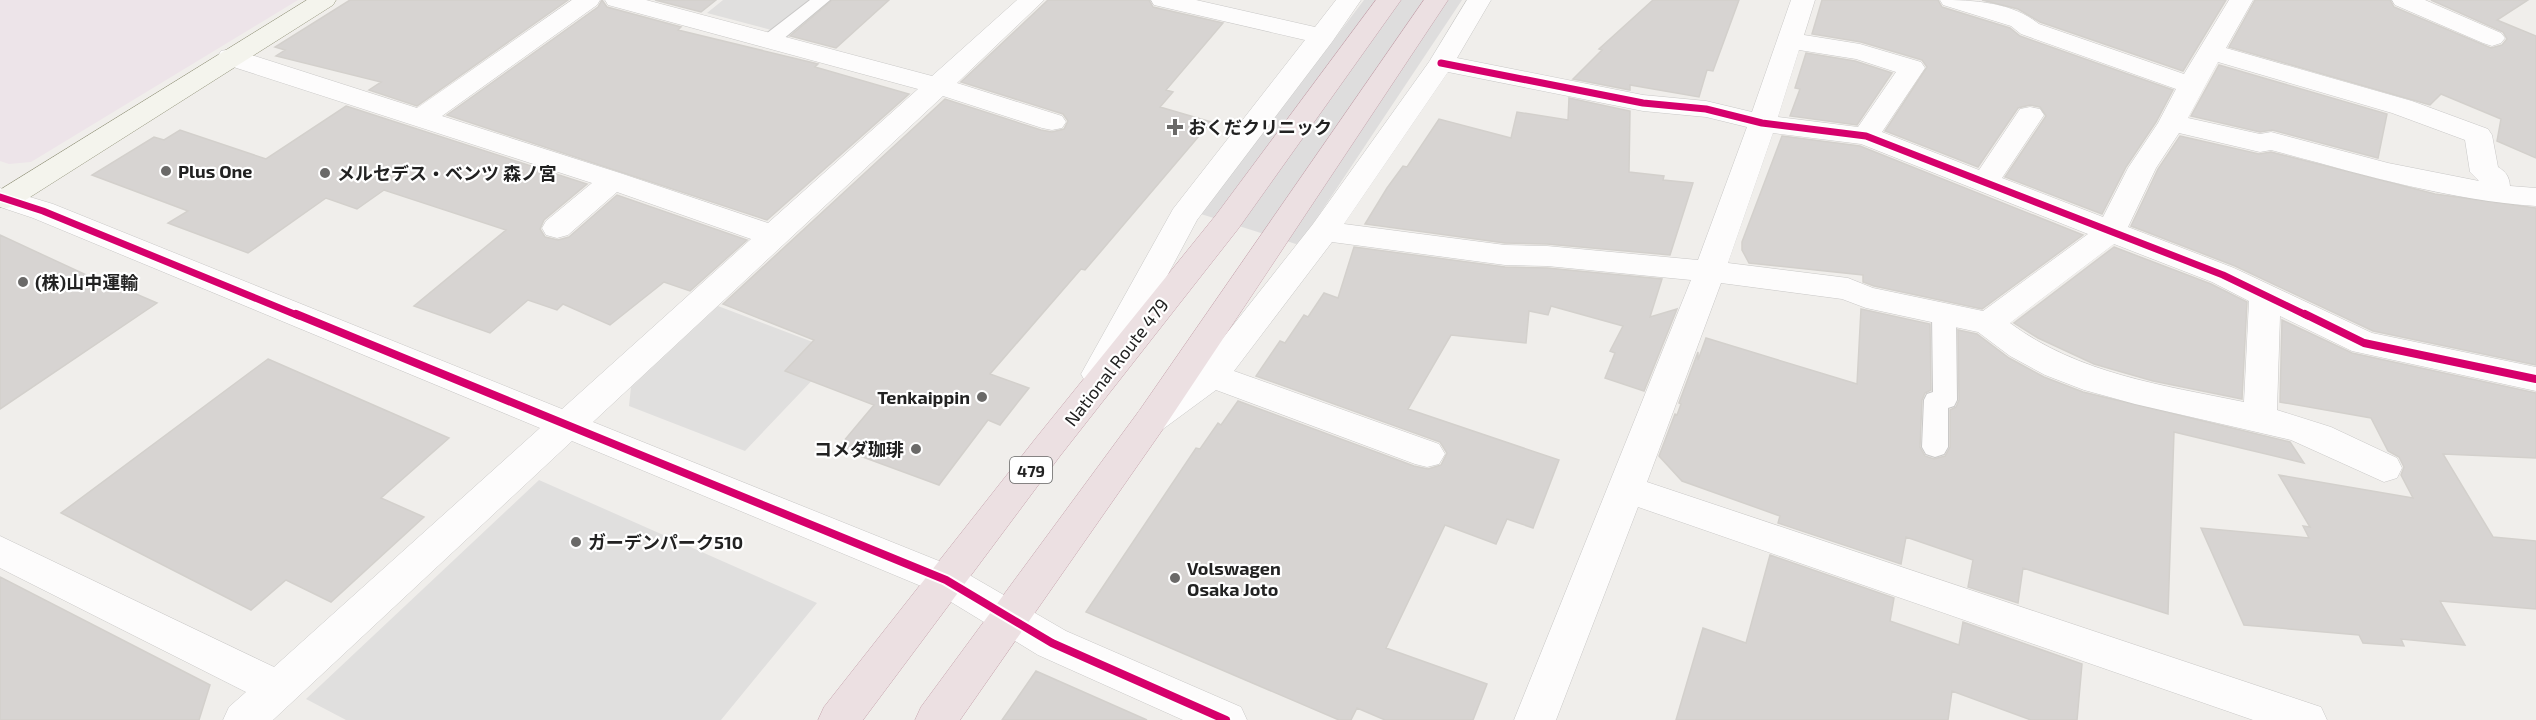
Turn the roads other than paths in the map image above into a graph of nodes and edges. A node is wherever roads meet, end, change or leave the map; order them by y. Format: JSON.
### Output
{"nodes":[{"id":1,"x":324,"y":0,"type":"edge"},
{"id":2,"x":588,"y":0,"type":"edge"},
{"id":3,"x":617,"y":0,"type":"edge"},
{"id":4,"x":821,"y":0,"type":"edge"},
{"id":5,"x":1032,"y":0,"type":"edge"},
{"id":6,"x":1163,"y":0,"type":"edge"},
{"id":7,"x":1349,"y":0,"type":"edge"},
{"id":8,"x":1389,"y":0,"type":"edge"},
{"id":9,"x":1436,"y":0,"type":"edge"},
{"id":10,"x":1479,"y":0,"type":"edge"},
{"id":11,"x":1803,"y":0,"type":"edge"},
{"id":12,"x":1952,"y":0,"type":"edge"},
{"id":13,"x":2036,"y":0,"type":"edge"},
{"id":14,"x":2241,"y":0,"type":"edge"},
{"id":15,"x":2404,"y":0,"type":"edge"},
{"id":16,"x":2020,"y":21,"type":"junction"},
{"id":17,"x":1323,"y":37,"type":"junction"},
{"id":18,"x":2492,"y":38,"type":"dead end"},
{"id":19,"x":770,"y":41,"type":"junction"},
{"id":20,"x":1790,"y":41,"type":"junction"},
{"id":21,"x":2211,"y":52,"type":"junction"},
{"id":22,"x":231,"y":57,"type":"junction"},
{"id":23,"x":1441,"y":63,"type":"junction"},
{"id":24,"x":2191,"y":85,"type":"junction"},
{"id":25,"x":937,"y":86,"type":"junction"},
{"id":26,"x":2030,"y":115,"type":"dead end"},
{"id":27,"x":419,"y":119,"type":"junction"},
{"id":28,"x":1052,"y":122,"type":"dead end"},
{"id":29,"x":1762,"y":123,"type":"junction"},
{"id":30,"x":2172,"y":123,"type":"junction"},
{"id":31,"x":1866,"y":136,"type":"junction"},
{"id":32,"x":613,"y":180,"type":"junction"},
{"id":33,"x":1986,"y":181,"type":"junction"},
{"id":34,"x":2496,"y":194,"type":"junction"},
{"id":35,"x":2536,"y":197,"type":"edge"},
{"id":36,"x":2,"y":199,"type":"edge"},
{"id":37,"x":557,"y":228,"type":"dead end"},
{"id":38,"x":2110,"y":230,"type":"junction"},
{"id":39,"x":1324,"y":231,"type":"junction"},
{"id":40,"x":774,"y":236,"type":"junction"},
{"id":41,"x":1709,"y":271,"type":"junction"},
{"id":42,"x":2265,"y":297,"type":"junction"},
{"id":43,"x":1944,"y":314,"type":"junction"},
{"id":44,"x":1988,"y":323,"type":"junction"},
{"id":45,"x":1212,"y":376,"type":"junction"},
{"id":46,"x":2536,"y":379,"type":"edge"},
{"id":47,"x":1080,"y":407,"type":"junction"},
{"id":48,"x":2260,"y":419,"type":"junction"},
{"id":49,"x":1151,"y":420,"type":"junction"},
{"id":50,"x":567,"y":426,"type":"junction"},
{"id":51,"x":1935,"y":447,"type":"dead end"},
{"id":52,"x":1427,"y":454,"type":"dead end"},
{"id":53,"x":2384,"y":468,"type":"dead end"},
{"id":54,"x":1627,"y":489,"type":"junction"},
{"id":55,"x":0,"y":551,"type":"edge"},
{"id":56,"x":946,"y":580,"type":"junction"},
{"id":57,"x":1010,"y":618,"type":"junction"},
{"id":58,"x":278,"y":689,"type":"junction"},
{"id":59,"x":244,"y":720,"type":"edge"},
{"id":60,"x":839,"y":720,"type":"edge"},
{"id":61,"x":936,"y":720,"type":"edge"},
{"id":62,"x":1226,"y":720,"type":"edge"},
{"id":63,"x":1535,"y":720,"type":"edge"},
{"id":64,"x":2306,"y":720,"type":"edge"}],
"edges":[{"from":1,"to":22,"type":"street"},
{"from":2,"to":27,"type":"street"},
{"from":3,"to":19,"type":"street"},
{"from":4,"to":19,"type":"lane"},
{"from":5,"to":25,"type":"street"},
{"from":6,"to":17,"type":"street"},
{"from":7,"to":17,"type":"street"},
{"from":8,"to":47,"type":"highway","name":"National Route 479","number":"479"},
{"from":9,"to":49,"type":"highway"},
{"from":10,"to":23,"type":"street"},
{"from":11,"to":20,"type":"street"},
{"from":12,"to":16,"type":"street"},
{"from":13,"to":16,"type":"street"},
{"from":14,"to":21,"type":"street"},
{"from":15,"to":18,"type":"street"},
{"from":16,"to":24,"type":"street"},
{"from":17,"to":47,"type":"street"},
{"from":19,"to":25,"type":"street"},
{"from":20,"to":29,"type":"street"},
{"from":20,"to":31,"type":"street"},
{"from":21,"to":24,"type":"street"},
{"from":21,"to":34,"type":"street"},
{"from":22,"to":27,"type":"street"},
{"from":22,"to":36,"type":"street"},
{"from":23,"to":29,"type":"street"},
{"from":23,"to":39,"type":"street"},
{"from":24,"to":30,"type":"street"},
{"from":25,"to":28,"type":"street"},
{"from":25,"to":40,"type":"street"},
{"from":26,"to":33,"type":"street"},
{"from":27,"to":32,"type":"street"},
{"from":29,"to":31,"type":"street"},
{"from":29,"to":41,"type":"street"},
{"from":30,"to":34,"type":"street"},
{"from":30,"to":38,"type":"street"},
{"from":31,"to":33,"type":"street"},
{"from":32,"to":37,"type":"street"},
{"from":32,"to":40,"type":"street"},
{"from":33,"to":38,"type":"street"},
{"from":34,"to":35,"type":"street"},
{"from":36,"to":50,"type":"street"},
{"from":38,"to":42,"type":"street"},
{"from":38,"to":44,"type":"street"},
{"from":39,"to":41,"type":"street"},
{"from":39,"to":45,"type":"street"},
{"from":40,"to":50,"type":"street"},
{"from":41,"to":43,"type":"street"},
{"from":41,"to":54,"type":"street"},
{"from":42,"to":46,"type":"street"},
{"from":42,"to":48,"type":"street"},
{"from":43,"to":44,"type":"street"},
{"from":43,"to":51,"type":"lane"},
{"from":44,"to":48,"type":"street"},
{"from":45,"to":49,"type":"street"},
{"from":45,"to":52,"type":"street"},
{"from":47,"to":56,"type":"highway","name":"National Route 479","number":"479"},
{"from":48,"to":53,"type":"street"},
{"from":49,"to":57,"type":"highway"},
{"from":50,"to":56,"type":"street"},
{"from":50,"to":58,"type":"street"},
{"from":54,"to":63,"type":"street"},
{"from":54,"to":64,"type":"street"},
{"from":55,"to":58,"type":"street"},
{"from":56,"to":57,"type":"street"},
{"from":56,"to":60,"type":"highway","name":"National Route 479","number":"479"},
{"from":57,"to":61,"type":"highway"},
{"from":57,"to":62,"type":"street"},
{"from":58,"to":59,"type":"street"}]}
